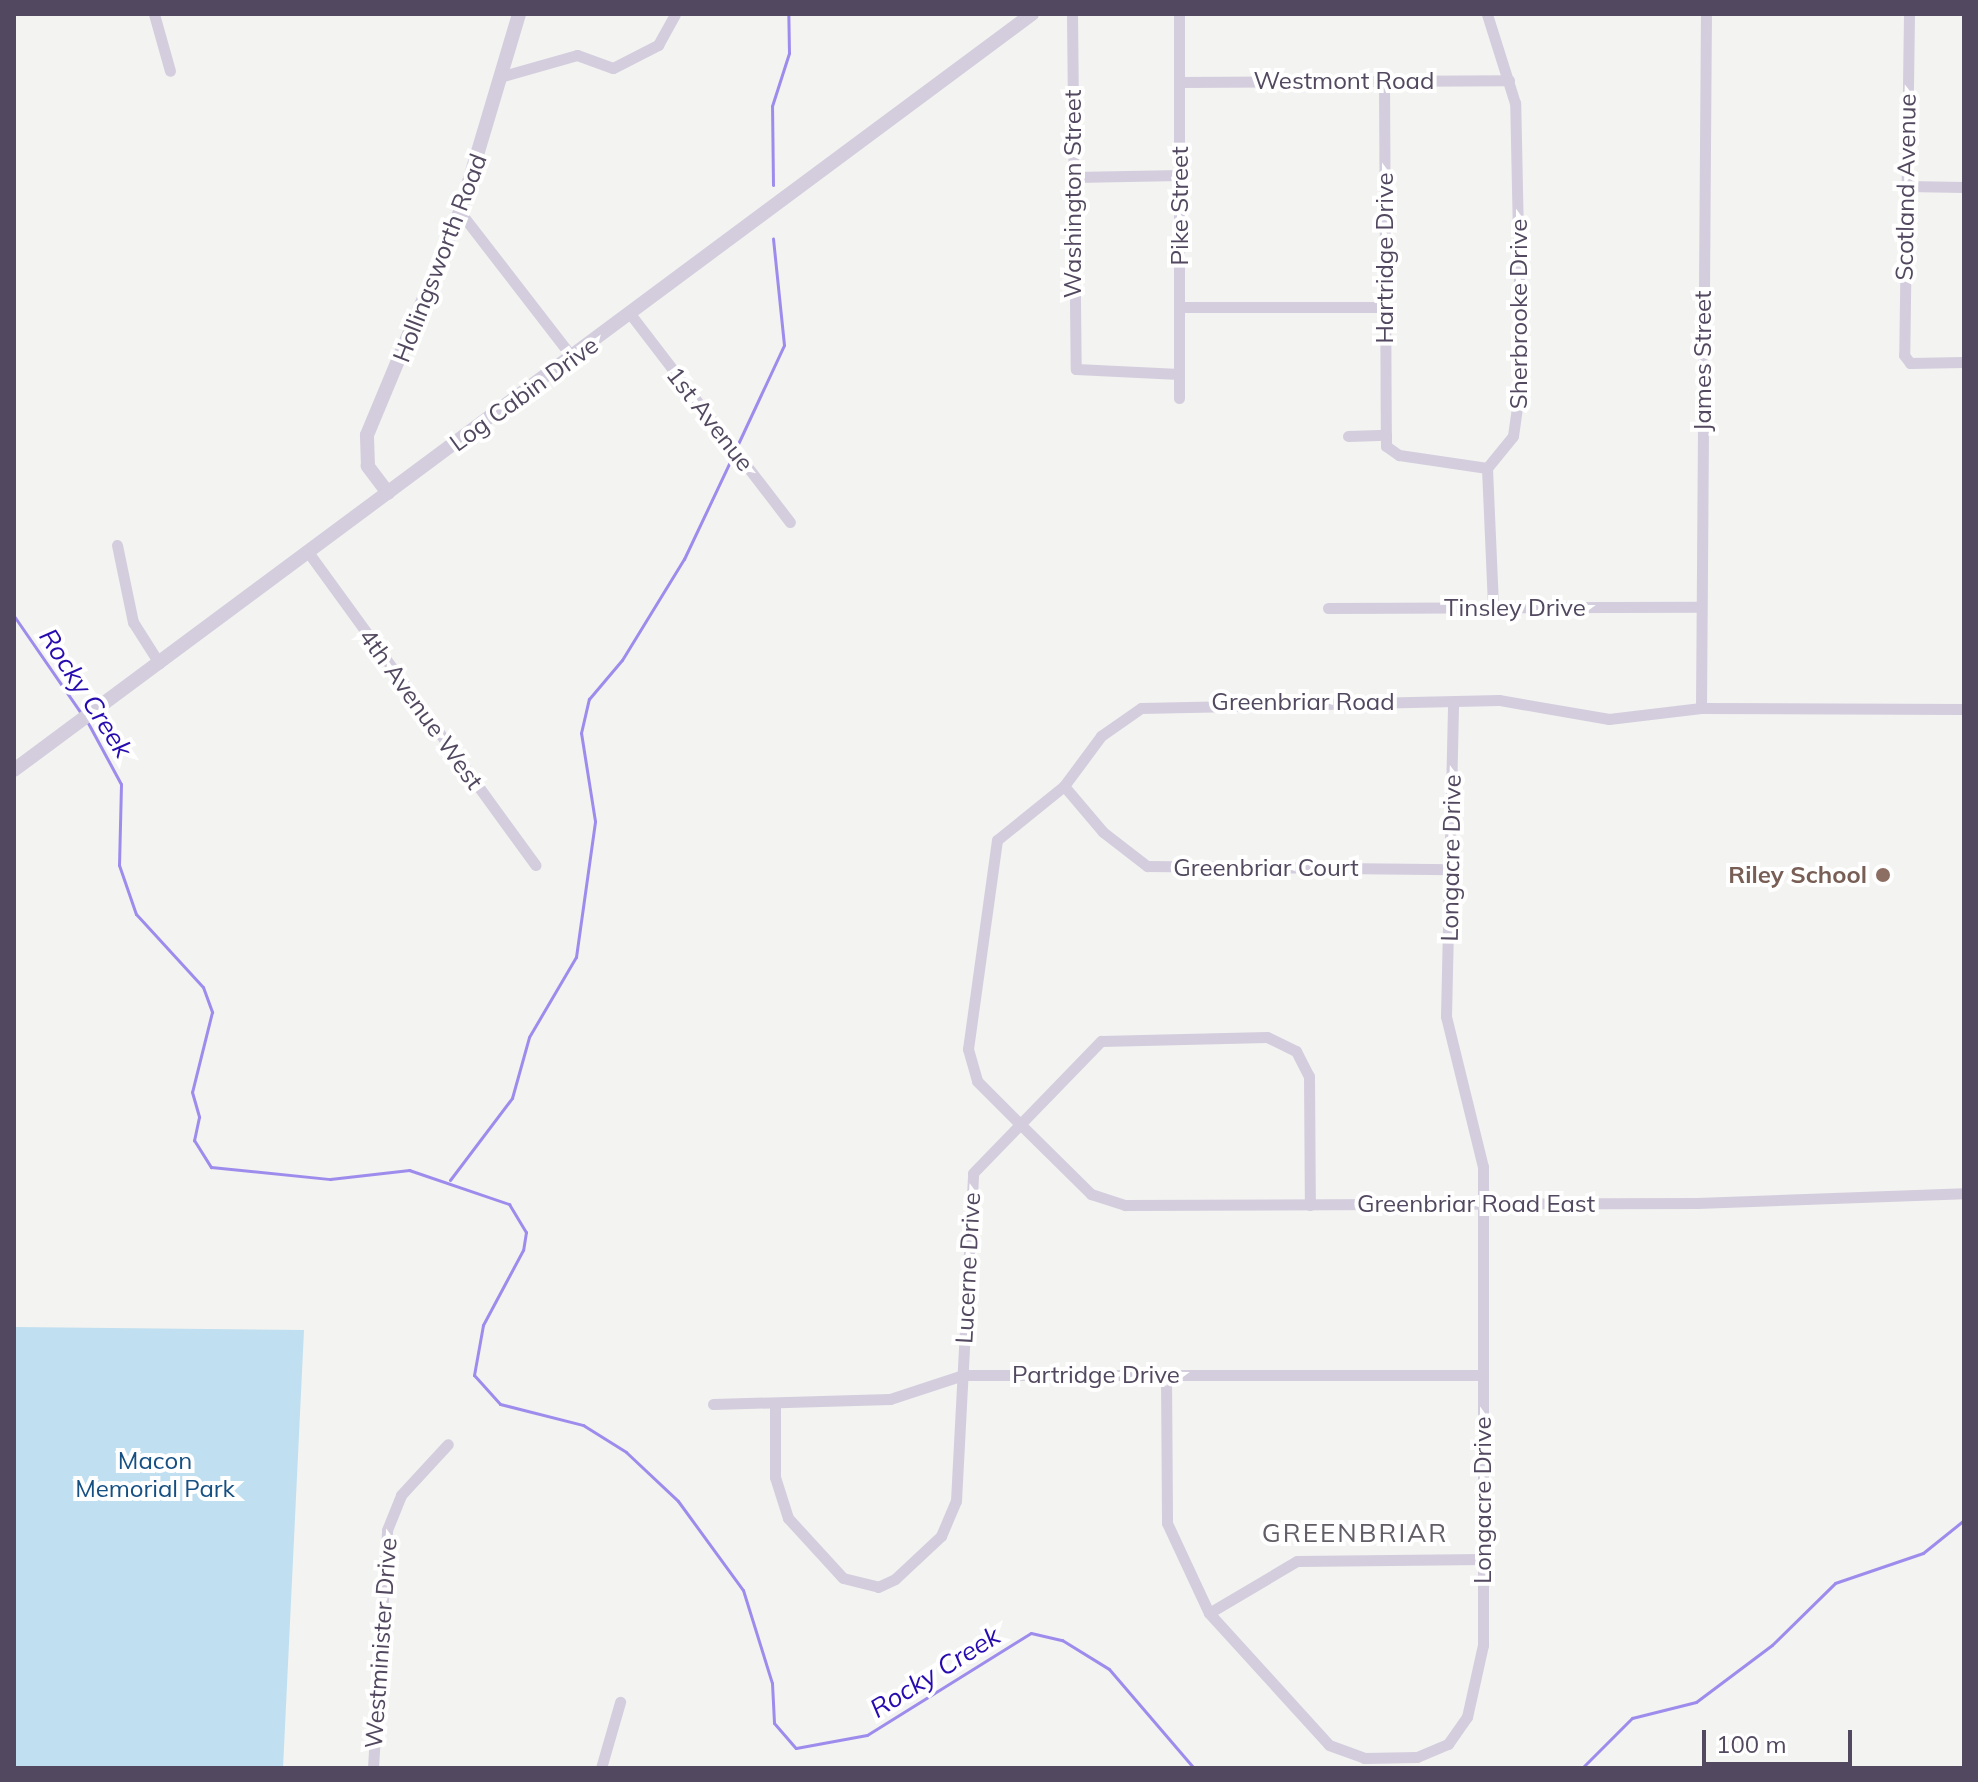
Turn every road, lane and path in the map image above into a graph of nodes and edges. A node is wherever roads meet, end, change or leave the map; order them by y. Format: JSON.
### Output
{"nodes":[{"id":1,"x":154,"y":14,"type":"edge"},
{"id":2,"x":519,"y":14,"type":"edge"},
{"id":3,"x":675,"y":14,"type":"edge"},
{"id":4,"x":1032,"y":14,"type":"edge"},
{"id":5,"x":1072,"y":14,"type":"edge"},
{"id":6,"x":1179,"y":14,"type":"edge"},
{"id":7,"x":1487,"y":14,"type":"edge"},
{"id":8,"x":1706,"y":14,"type":"edge"},
{"id":9,"x":1909,"y":14,"type":"edge"},
{"id":10,"x":170,"y":71,"type":"dead end"},
{"id":11,"x":503,"y":76,"type":"junction"},
{"id":12,"x":1509,"y":80,"type":"junction"},
{"id":13,"x":1384,"y":81,"type":"junction"},
{"id":14,"x":1180,"y":82,"type":"junction"},
{"id":15,"x":1180,"y":175,"type":"junction"},
{"id":16,"x":1074,"y":177,"type":"junction"},
{"id":17,"x":1906,"y":186,"type":"junction"},
{"id":18,"x":1964,"y":187,"type":"edge"},
{"id":19,"x":460,"y":212,"type":"junction"},
{"id":20,"x":1179,"y":307,"type":"junction"},
{"id":21,"x":1385,"y":307,"type":"junction"},
{"id":22,"x":631,"y":315,"type":"junction"},
{"id":23,"x":573,"y":358,"type":"junction"},
{"id":24,"x":1964,"y":362,"type":"edge"},
{"id":25,"x":1179,"y":374,"type":"junction"},
{"id":26,"x":1179,"y":398,"type":"dead end"},
{"id":27,"x":1386,"y":435,"type":"junction"},
{"id":28,"x":1348,"y":436,"type":"dead end"},
{"id":29,"x":1487,"y":468,"type":"junction"},
{"id":30,"x":388,"y":493,"type":"junction"},
{"id":31,"x":790,"y":522,"type":"dead end"},
{"id":32,"x":117,"y":545,"type":"dead end"},
{"id":33,"x":308,"y":552,"type":"junction"},
{"id":34,"x":1701,"y":607,"type":"junction"},
{"id":35,"x":1328,"y":608,"type":"dead end"},
{"id":36,"x":1493,"y":608,"type":"junction"},
{"id":37,"x":159,"y":663,"type":"junction"},
{"id":38,"x":1453,"y":702,"type":"junction"},
{"id":39,"x":1701,"y":708,"type":"junction"},
{"id":40,"x":1964,"y":709,"type":"edge"},
{"id":41,"x":14,"y":770,"type":"edge"},
{"id":42,"x":1064,"y":786,"type":"junction"},
{"id":43,"x":535,"y":865,"type":"dead end"},
{"id":44,"x":1453,"y":869,"type":"junction"},
{"id":45,"x":1018,"y":1122,"type":"junction"},
{"id":46,"x":1964,"y":1193,"type":"edge"},
{"id":47,"x":1310,"y":1205,"type":"junction"},
{"id":48,"x":1484,"y":1205,"type":"junction"},
{"id":49,"x":963,"y":1375,"type":"junction"},
{"id":50,"x":1166,"y":1375,"type":"junction"},
{"id":51,"x":1483,"y":1375,"type":"junction"},
{"id":52,"x":775,"y":1403,"type":"junction"},
{"id":53,"x":713,"y":1404,"type":"dead end"},
{"id":54,"x":448,"y":1444,"type":"dead end"},
{"id":55,"x":1483,"y":1559,"type":"junction"},
{"id":56,"x":1209,"y":1613,"type":"junction"},
{"id":57,"x":620,"y":1702,"type":"dead end"},
{"id":58,"x":1383,"y":1763,"type":"edge"},
{"id":59,"x":373,"y":1768,"type":"edge"},
{"id":60,"x":601,"y":1768,"type":"edge"}],
"edges":[{"from":1,"to":10,"type":"street"},
{"from":2,"to":11,"type":"street","name":"Hollingsworth Road"},
{"from":3,"to":11,"type":"street"},
{"from":4,"to":22,"type":"street","name":"Log Cabin Drive"},
{"from":5,"to":16,"type":"street","name":"Washington Street"},
{"from":6,"to":14,"type":"street","name":"Pike Street"},
{"from":7,"to":12,"type":"street","name":"Sherbrooke Drive"},
{"from":8,"to":34,"type":"street","name":"James Street"},
{"from":9,"to":17,"type":"street","name":"Scotland Avenue"},
{"from":11,"to":19,"type":"street","name":"Hollingsworth Road"},
{"from":12,"to":13,"type":"street","name":"Westmont Road"},
{"from":12,"to":29,"type":"street","name":"Sherbrooke Drive"},
{"from":13,"to":14,"type":"street","name":"Westmont Road"},
{"from":13,"to":21,"type":"street","name":"Hartridge Drive"},
{"from":14,"to":15,"type":"street","name":"Pike Street"},
{"from":15,"to":16,"type":"street"},
{"from":15,"to":20,"type":"street","name":"Pike Street"},
{"from":16,"to":25,"type":"street","name":"Washington Street"},
{"from":17,"to":18,"type":"street"},
{"from":17,"to":24,"type":"street","name":"Scotland Avenue"},
{"from":19,"to":23,"type":"street"},
{"from":19,"to":30,"type":"street","name":"Hollingsworth Road"},
{"from":20,"to":21,"type":"street"},
{"from":20,"to":25,"type":"street","name":"Pike Street"},
{"from":21,"to":27,"type":"street","name":"Hartridge Drive"},
{"from":22,"to":23,"type":"street","name":"Log Cabin Drive"},
{"from":22,"to":31,"type":"street","name":"1st Avenue"},
{"from":23,"to":30,"type":"street","name":"Log Cabin Drive"},
{"from":25,"to":26,"type":"street","name":"Pike Street"},
{"from":27,"to":28,"type":"street"},
{"from":27,"to":29,"type":"street"},
{"from":29,"to":36,"type":"street"},
{"from":30,"to":33,"type":"street","name":"Log Cabin Drive"},
{"from":32,"to":37,"type":"street"},
{"from":33,"to":37,"type":"street","name":"Log Cabin Drive"},
{"from":33,"to":43,"type":"street","name":"4th Avenue West"},
{"from":34,"to":36,"type":"street","name":"Tinsley Drive"},
{"from":34,"to":39,"type":"street","name":"James Street"},
{"from":35,"to":36,"type":"street","name":"Tinsley Drive"},
{"from":37,"to":41,"type":"street","name":"Log Cabin Drive"},
{"from":38,"to":39,"type":"street","name":"Greenbriar Road"},
{"from":38,"to":42,"type":"street","name":"Greenbriar Road"},
{"from":38,"to":44,"type":"street","name":"Longacre Drive"},
{"from":39,"to":40,"type":"street","name":"Greenbriar Road"},
{"from":42,"to":44,"type":"street","name":"Greenbriar Court"},
{"from":42,"to":45,"type":"street","name":"Greenbriar Road"},
{"from":44,"to":48,"type":"street","name":"Longacre Drive"},
{"from":45,"to":47,"type":"street","name":"Greenbriar Road East"},
{"from":45,"to":47,"type":"street","name":"Lucerne Drive"},
{"from":45,"to":49,"type":"street","name":"Lucerne Drive"},
{"from":46,"to":48,"type":"street","name":"Greenbriar Road East"},
{"from":47,"to":48,"type":"street","name":"Greenbriar Road East"},
{"from":48,"to":51,"type":"street","name":"Longacre Drive"},
{"from":49,"to":50,"type":"street","name":"Partridge Drive"},
{"from":49,"to":52,"type":"street","name":"Partridge Drive"},
{"from":49,"to":52,"type":"street","name":"Lucerne Drive"},
{"from":50,"to":51,"type":"street","name":"Partridge Drive"},
{"from":50,"to":56,"type":"street","name":"Longacre Drive"},
{"from":51,"to":55,"type":"street","name":"Longacre Drive"},
{"from":52,"to":53,"type":"street","name":"Partridge Drive"},
{"from":54,"to":59,"type":"street","name":"Westminister Drive"},
{"from":55,"to":56,"type":"street"},
{"from":55,"to":58,"type":"street","name":"Longacre Drive"},
{"from":56,"to":58,"type":"street","name":"Longacre Drive"},
{"from":57,"to":60,"type":"street"}]}
